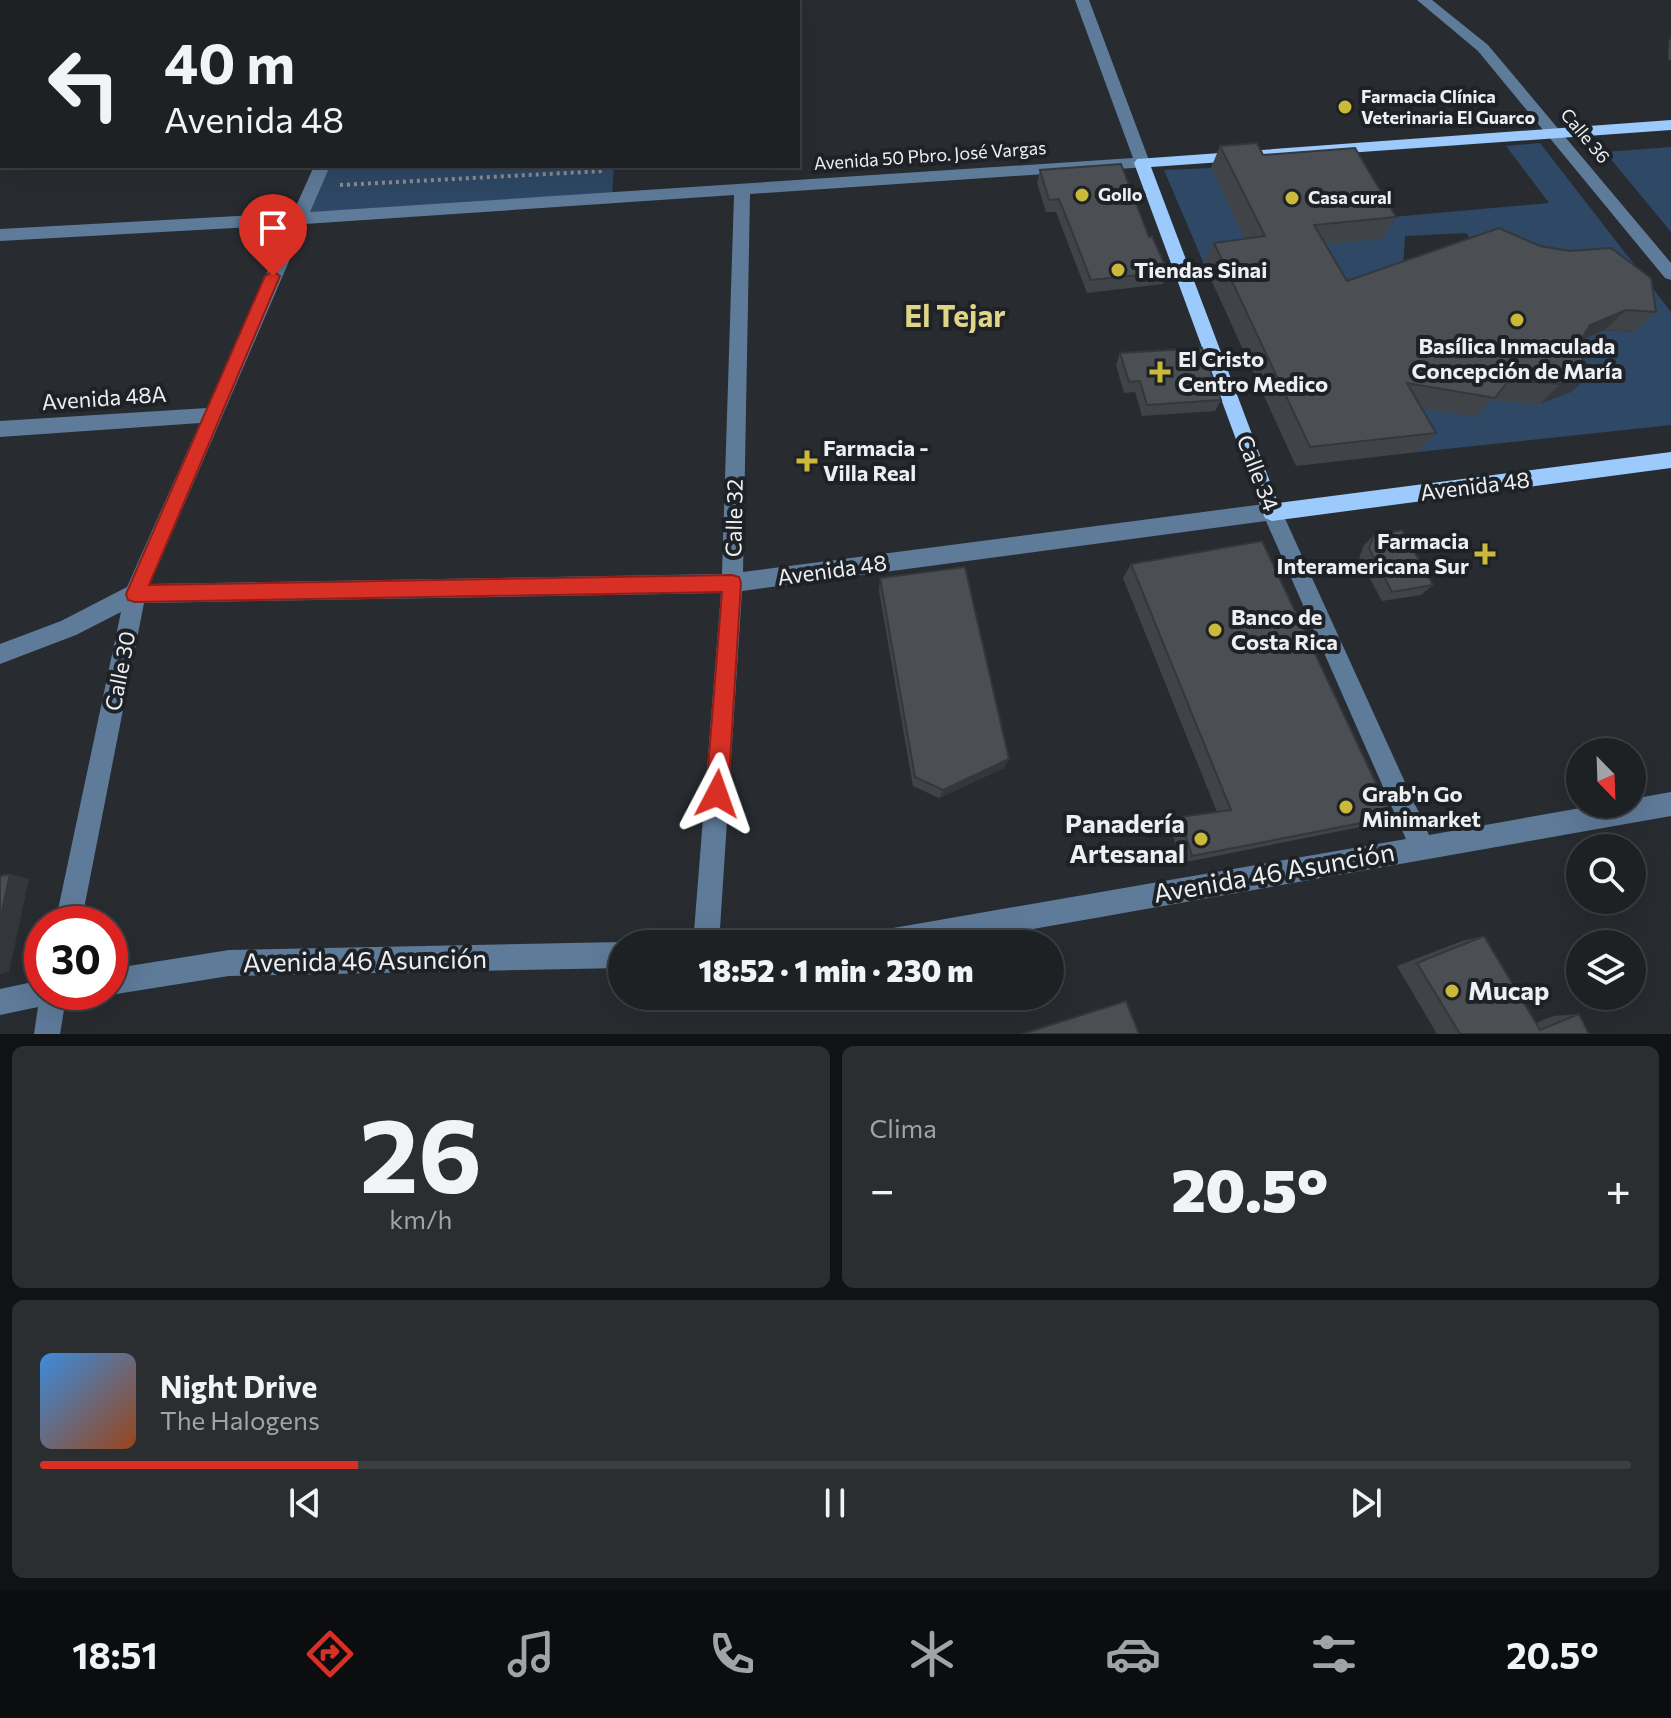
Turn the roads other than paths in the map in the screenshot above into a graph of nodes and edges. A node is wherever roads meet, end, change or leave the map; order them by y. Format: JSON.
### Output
{"nodes":[{"id":1,"x":1082,"y":0,"type":"edge"},
{"id":2,"x":1424,"y":0,"type":"edge"},
{"id":3,"x":1671,"y":125,"type":"edge"},
{"id":4,"x":1557,"y":134,"type":"junction"},
{"id":5,"x":1142,"y":163,"type":"junction"},
{"id":6,"x":321,"y":168,"type":"edge"},
{"id":7,"x":742,"y":187,"type":"junction"},
{"id":8,"x":297,"y":221,"type":"junction"},
{"id":9,"x":0,"y":235,"type":"edge"},
{"id":10,"x":1671,"y":274,"type":"edge"},
{"id":11,"x":212,"y":415,"type":"junction"},
{"id":12,"x":0,"y":429,"type":"edge"},
{"id":13,"x":1671,"y":460,"type":"edge"},
{"id":14,"x":1272,"y":512,"type":"junction"},
{"id":15,"x":732,"y":583,"type":"junction"},
{"id":16,"x":135,"y":594,"type":"junction"},
{"id":17,"x":0,"y":654,"type":"edge"},
{"id":18,"x":1671,"y":804,"type":"edge"},
{"id":19,"x":1422,"y":847,"type":"junction"},
{"id":20,"x":72,"y":906,"type":"edge"},
{"id":21,"x":707,"y":930,"type":"edge"},
{"id":22,"x":955,"y":930,"type":"edge"},
{"id":23,"x":608,"y":955,"type":"edge"},
{"id":24,"x":128,"y":979,"type":"edge"},
{"id":25,"x":24,"y":997,"type":"edge"},
{"id":26,"x":0,"y":1002,"type":"edge"},
{"id":27,"x":51,"y":1010,"type":"edge"},
{"id":28,"x":47,"y":1034,"type":"edge"}],
"edges":[{"from":1,"to":5,"type":"street","name":"Calle 34"},
{"from":2,"to":4,"type":"street","name":"Calle 36"},
{"from":3,"to":4,"type":"main road","name":"Avenida 50 Pbro. José Vargas"},
{"from":4,"to":5,"type":"main road","name":"Avenida 50 Pbro. José Vargas"},
{"from":4,"to":10,"type":"street","name":"Calle 36"},
{"from":5,"to":7,"type":"street","name":"Avenida 50 Pbro. José Vargas"},
{"from":5,"to":14,"type":"main road","name":"Calle 34"},
{"from":6,"to":8,"type":"street","name":"Calle 30"},
{"from":7,"to":8,"type":"street","name":"Avenida 50 Pbro. José Vargas"},
{"from":7,"to":15,"type":"street","name":"Calle 32"},
{"from":8,"to":9,"type":"street","name":"Avenida 50 Pbro. José Vargas"},
{"from":8,"to":11,"type":"street","name":"Calle 30"},
{"from":11,"to":12,"type":"street","name":"Avenida 48A"},
{"from":11,"to":16,"type":"street","name":"Calle 30"},
{"from":13,"to":14,"type":"main road","name":"Avenida 48"},
{"from":14,"to":15,"type":"street","name":"Avenida 48"},
{"from":14,"to":19,"type":"street","name":"Calle 34"},
{"from":15,"to":16,"type":"street","name":"Avenida 48"},
{"from":15,"to":21,"type":"street","name":"Calle 32"},
{"from":16,"to":17,"type":"street","name":"Avenida 48"},
{"from":16,"to":20,"type":"street","name":"Calle 30"},
{"from":18,"to":19,"type":"street","name":"Avenida 46 Asunción"},
{"from":19,"to":22,"type":"street","name":"Avenida 46 Asunción"},
{"from":23,"to":24,"type":"street","name":"Avenida 46 Asunción"},
{"from":25,"to":26,"type":"street"},
{"from":27,"to":28,"type":"street"}]}
